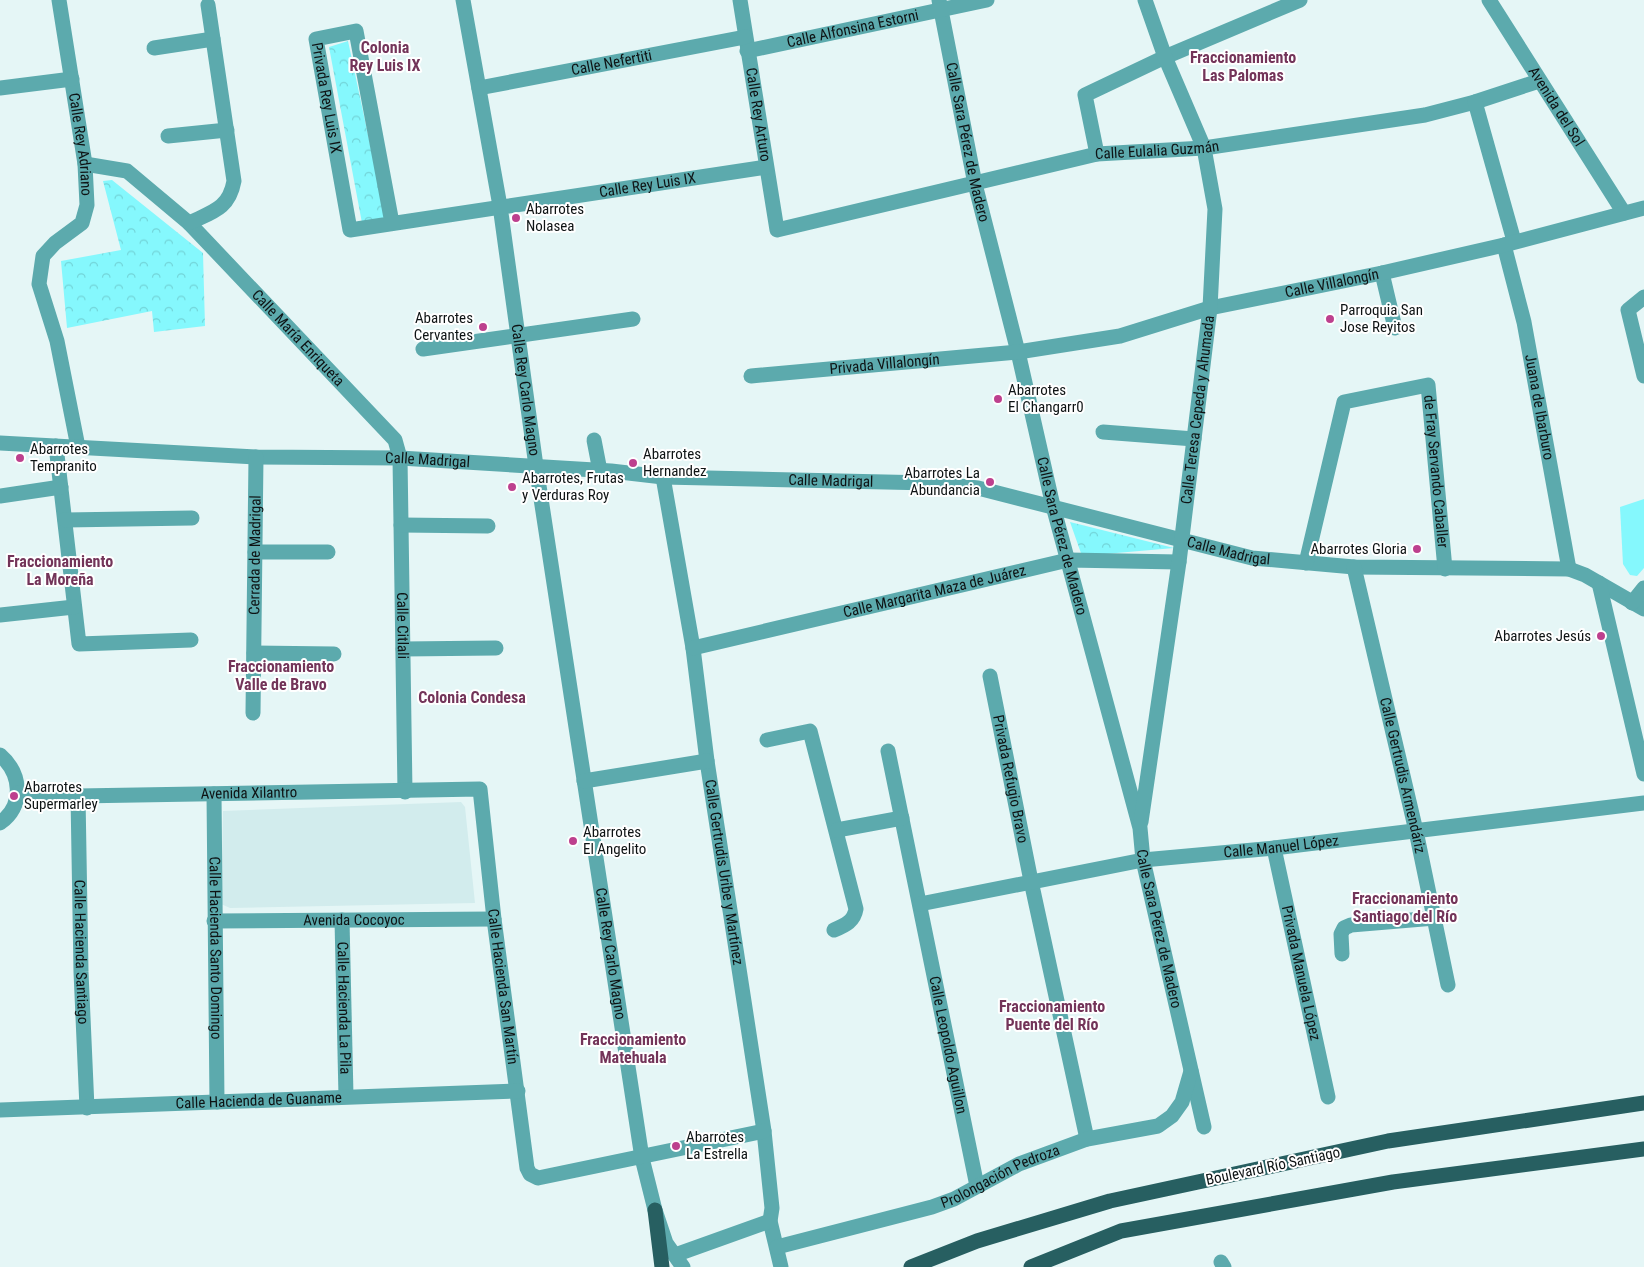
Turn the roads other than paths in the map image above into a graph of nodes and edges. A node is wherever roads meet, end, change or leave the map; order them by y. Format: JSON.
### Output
{"nodes":[{"id":1,"x":59,"y":0,"type":"edge"},
{"id":2,"x":463,"y":0,"type":"edge"},
{"id":3,"x":740,"y":0,"type":"edge"},
{"id":4,"x":987,"y":0,"type":"edge"},
{"id":5,"x":1145,"y":0,"type":"edge"},
{"id":6,"x":1300,"y":0,"type":"edge"},
{"id":7,"x":1489,"y":0,"type":"edge"},
{"id":8,"x":208,"y":5,"type":"dead end"},
{"id":9,"x":940,"y":5,"type":"edge"},
{"id":10,"x":213,"y":39,"type":"junction"},
{"id":11,"x":746,"y":44,"type":"junction"},
{"id":12,"x":154,"y":48,"type":"dead end"},
{"id":13,"x":1166,"y":57,"type":"junction"},
{"id":14,"x":72,"y":79,"type":"junction"},
{"id":15,"x":1539,"y":81,"type":"junction"},
{"id":16,"x":0,"y":88,"type":"edge"},
{"id":17,"x":479,"y":88,"type":"junction"},
{"id":18,"x":1475,"y":102,"type":"junction"},
{"id":19,"x":227,"y":130,"type":"junction"},
{"id":20,"x":168,"y":136,"type":"dead end"},
{"id":21,"x":1204,"y":148,"type":"junction"},
{"id":22,"x":1097,"y":154,"type":"junction"},
{"id":23,"x":85,"y":164,"type":"junction"},
{"id":24,"x":766,"y":167,"type":"junction"},
{"id":25,"x":975,"y":184,"type":"junction"},
{"id":26,"x":500,"y":206,"type":"junction"},
{"id":27,"x":1644,"y":208,"type":"edge"},
{"id":28,"x":1624,"y":213,"type":"junction"},
{"id":29,"x":189,"y":223,"type":"junction"},
{"id":30,"x":392,"y":223,"type":"junction"},
{"id":31,"x":777,"y":230,"type":"joint"},
{"id":32,"x":1509,"y":243,"type":"junction"},
{"id":33,"x":1382,"y":273,"type":"junction"},
{"id":34,"x":1644,"y":297,"type":"edge"},
{"id":35,"x":1210,"y":308,"type":"junction"},
{"id":36,"x":633,"y":319,"type":"dead end"},
{"id":37,"x":1395,"y":328,"type":"dead end"},
{"id":38,"x":517,"y":336,"type":"junction"},
{"id":39,"x":423,"y":349,"type":"dead end"},
{"id":40,"x":1018,"y":352,"type":"junction"},
{"id":41,"x":751,"y":376,"type":"dead end"},
{"id":42,"x":1644,"y":376,"type":"edge"},
{"id":43,"x":1103,"y":432,"type":"dead end"},
{"id":44,"x":1194,"y":439,"type":"junction"},
{"id":45,"x":594,"y":440,"type":"dead end"},
{"id":46,"x":0,"y":443,"type":"edge"},
{"id":47,"x":56,"y":446,"type":"junction"},
{"id":48,"x":78,"y":447,"type":"junction"},
{"id":49,"x":256,"y":456,"type":"junction"},
{"id":50,"x":400,"y":458,"type":"junction"},
{"id":51,"x":536,"y":466,"type":"junction"},
{"id":52,"x":600,"y":471,"type":"junction"},
{"id":53,"x":663,"y":477,"type":"junction"},
{"id":54,"x":61,"y":487,"type":"junction"},
{"id":55,"x":0,"y":496,"type":"edge"},
{"id":56,"x":1053,"y":506,"type":"junction"},
{"id":57,"x":192,"y":518,"type":"dead end"},
{"id":58,"x":65,"y":520,"type":"junction"},
{"id":59,"x":401,"y":525,"type":"junction"},
{"id":60,"x":488,"y":526,"type":"dead end"},
{"id":61,"x":1182,"y":540,"type":"junction"},
{"id":62,"x":255,"y":552,"type":"junction"},
{"id":63,"x":328,"y":552,"type":"dead end"},
{"id":64,"x":1068,"y":560,"type":"junction"},
{"id":65,"x":1179,"y":562,"type":"junction"},
{"id":66,"x":1306,"y":563,"type":"junction"},
{"id":67,"x":1354,"y":567,"type":"junction"},
{"id":68,"x":1445,"y":569,"type":"junction"},
{"id":69,"x":1569,"y":570,"type":"junction"},
{"id":70,"x":1599,"y":583,"type":"junction"},
{"id":71,"x":1644,"y":588,"type":"edge"},
{"id":72,"x":1638,"y":606,"type":"edge"},
{"id":73,"x":74,"y":607,"type":"junction"},
{"id":74,"x":0,"y":615,"type":"edge"},
{"id":75,"x":191,"y":640,"type":"dead end"},
{"id":76,"x":496,"y":648,"type":"dead end"},
{"id":77,"x":693,"y":648,"type":"junction"},
{"id":78,"x":403,"y":649,"type":"junction"},
{"id":79,"x":254,"y":653,"type":"junction"},
{"id":80,"x":334,"y":654,"type":"dead end"},
{"id":81,"x":990,"y":676,"type":"dead end"},
{"id":82,"x":253,"y":713,"type":"dead end"},
{"id":83,"x":767,"y":740,"type":"dead end"},
{"id":84,"x":888,"y":751,"type":"dead end"},
{"id":85,"x":0,"y":755,"type":"edge"},
{"id":86,"x":707,"y":761,"type":"junction"},
{"id":87,"x":1644,"y":774,"type":"edge"},
{"id":88,"x":584,"y":781,"type":"junction"},
{"id":89,"x":480,"y":789,"type":"joint"},
{"id":90,"x":405,"y":792,"type":"junction"},
{"id":91,"x":18,"y":794,"type":"junction"},
{"id":92,"x":214,"y":794,"type":"junction"},
{"id":93,"x":78,"y":796,"type":"junction"},
{"id":94,"x":1644,"y":803,"type":"edge"},
{"id":95,"x":902,"y":818,"type":"junction"},
{"id":96,"x":0,"y":823,"type":"edge"},
{"id":97,"x":1140,"y":828,"type":"junction"},
{"id":98,"x":837,"y":830,"type":"junction"},
{"id":99,"x":1416,"y":830,"type":"junction"},
{"id":100,"x":1274,"y":848,"type":"junction"},
{"id":101,"x":1143,"y":860,"type":"junction"},
{"id":102,"x":1031,"y":881,"type":"junction"},
{"id":103,"x":920,"y":904,"type":"junction"},
{"id":104,"x":1435,"y":918,"type":"junction"},
{"id":105,"x":494,"y":919,"type":"junction"},
{"id":106,"x":342,"y":920,"type":"junction"},
{"id":107,"x":214,"y":921,"type":"junction"},
{"id":108,"x":834,"y":930,"type":"dead end"},
{"id":109,"x":1342,"y":954,"type":"dead end"},
{"id":110,"x":1448,"y":984,"type":"dead end"},
{"id":111,"x":1192,"y":1070,"type":"junction"},
{"id":112,"x":518,"y":1091,"type":"junction"},
{"id":113,"x":346,"y":1096,"type":"junction"},
{"id":114,"x":1328,"y":1097,"type":"dead end"},
{"id":115,"x":217,"y":1102,"type":"junction"},
{"id":116,"x":1644,"y":1103,"type":"edge"},
{"id":117,"x":88,"y":1108,"type":"junction"},
{"id":118,"x":0,"y":1110,"type":"edge"},
{"id":119,"x":1204,"y":1127,"type":"dead end"},
{"id":120,"x":764,"y":1131,"type":"junction"},
{"id":121,"x":1087,"y":1139,"type":"junction"},
{"id":122,"x":1644,"y":1149,"type":"edge"},
{"id":123,"x":642,"y":1158,"type":"junction"},
{"id":124,"x":977,"y":1186,"type":"junction"},
{"id":125,"x":655,"y":1210,"type":"junction"},
{"id":126,"x":770,"y":1221,"type":"junction"},
{"id":127,"x":776,"y":1248,"type":"junction"},
{"id":128,"x":1068,"y":1252,"type":"junction"},
{"id":129,"x":679,"y":1261,"type":"edge"},
{"id":130,"x":778,"y":1266,"type":"edge"},
{"id":131,"x":662,"y":1267,"type":"edge"},
{"id":132,"x":911,"y":1267,"type":"edge"},
{"id":133,"x":1031,"y":1267,"type":"edge"},
{"id":134,"x":1046,"y":1267,"type":"edge"}],
"edges":[{"from":1,"to":14,"type":"street","name":"Calle Rey Adriano"},
{"from":2,"to":17,"type":"street","name":"Calle Rey Carlo Magno"},
{"from":3,"to":11,"type":"street","name":"Calle Rey Arturo"},
{"from":4,"to":9,"type":"street","name":"Calle Alfonsina Estorni"},
{"from":5,"to":13,"type":"street","name":"Calle Teresa Cepeda y Ahumada"},
{"from":6,"to":13,"type":"street"},
{"from":7,"to":15,"type":"street","name":"Avenida del Sol"},
{"from":8,"to":10,"type":"street"},
{"from":9,"to":11,"type":"street","name":"Calle Alfonsina Estorni"},
{"from":9,"to":25,"type":"street","name":"Calle Sara Pérez de Madero"},
{"from":10,"to":12,"type":"street"},
{"from":10,"to":19,"type":"street"},
{"from":11,"to":17,"type":"street","name":"Calle Nefertiti"},
{"from":11,"to":24,"type":"street","name":"Calle Rey Arturo"},
{"from":13,"to":21,"type":"street","name":"Calle Teresa Cepeda y Ahumada"},
{"from":13,"to":22,"type":"street"},
{"from":14,"to":16,"type":"street"},
{"from":14,"to":23,"type":"street","name":"Calle Rey Adriano"},
{"from":15,"to":18,"type":"street","name":"Calle Eulalia Guzmán"},
{"from":15,"to":28,"type":"street","name":"Avenida del Sol"},
{"from":17,"to":26,"type":"street","name":"Calle Rey Carlo Magno"},
{"from":18,"to":21,"type":"street","name":"Calle Eulalia Guzmán"},
{"from":18,"to":32,"type":"street","name":"Juana de Ibarburo"},
{"from":19,"to":20,"type":"street"},
{"from":19,"to":29,"type":"street"},
{"from":21,"to":22,"type":"street","name":"Calle Eulalia Guzmán"},
{"from":21,"to":35,"type":"street","name":"Calle Teresa Cepeda y Ahumada"},
{"from":22,"to":25,"type":"street","name":"Calle Eulalia Guzmán"},
{"from":23,"to":29,"type":"street","name":"Calle María Enriqueta"},
{"from":23,"to":48,"type":"street","name":"Calle Rey Adriano"},
{"from":24,"to":26,"type":"street","name":"Calle Rey Luis IX"},
{"from":24,"to":31,"type":"street","name":"Calle Rey Arturo"},
{"from":25,"to":31,"type":"street","name":"Calle Eulalia Guzmán"},
{"from":25,"to":40,"type":"street","name":"Calle Sara Pérez de Madero"},
{"from":26,"to":30,"type":"street","name":"Privada Rey Luis IX"},
{"from":26,"to":38,"type":"street","name":"Calle Rey Carlo Magno"},
{"from":27,"to":28,"type":"street","name":"Calle Villalongín"},
{"from":28,"to":32,"type":"street","name":"Calle Villalongín"},
{"from":29,"to":50,"type":"street","name":"Calle María Enriqueta"},
{"from":30,"to":30,"type":"street","name":"Privada Rey Luis IX"},
{"from":32,"to":33,"type":"street","name":"Calle Villalongín"},
{"from":32,"to":69,"type":"street","name":"Juana de Ibarburo"},
{"from":33,"to":35,"type":"street","name":"Calle Villalongín"},
{"from":33,"to":37,"type":"street"},
{"from":34,"to":42,"type":"street"},
{"from":35,"to":40,"type":"street","name":"Calle Villalongín"},
{"from":35,"to":44,"type":"street","name":"Calle Teresa Cepeda y Ahumada"},
{"from":36,"to":38,"type":"street"},
{"from":38,"to":39,"type":"street"},
{"from":38,"to":51,"type":"street","name":"Calle Rey Carlo Magno"},
{"from":40,"to":41,"type":"street","name":"Privada Villalongín"},
{"from":40,"to":56,"type":"street","name":"Calle Sara Pérez de Madero"},
{"from":43,"to":44,"type":"street"},
{"from":44,"to":61,"type":"street","name":"Calle Teresa Cepeda y Ahumada"},
{"from":45,"to":52,"type":"street"},
{"from":46,"to":47,"type":"street","name":"Calle Madrigal"},
{"from":47,"to":48,"type":"street","name":"Calle Madrigal"},
{"from":47,"to":54,"type":"street"},
{"from":48,"to":49,"type":"street","name":"Calle Madrigal"},
{"from":49,"to":50,"type":"street","name":"Calle Madrigal"},
{"from":49,"to":62,"type":"street","name":"Cerrada de Madrigal"},
{"from":50,"to":51,"type":"street","name":"Calle Madrigal"},
{"from":50,"to":59,"type":"street","name":"Calle Citlali"},
{"from":51,"to":52,"type":"street","name":"Calle Madrigal"},
{"from":51,"to":88,"type":"street","name":"Calle Rey Carlo Magno"},
{"from":52,"to":53,"type":"street","name":"Calle Madrigal"},
{"from":53,"to":56,"type":"street","name":"Calle Madrigal"},
{"from":53,"to":77,"type":"street","name":"Calle Gertrudis Uribe y Martínez"},
{"from":54,"to":55,"type":"street"},
{"from":54,"to":58,"type":"street"},
{"from":56,"to":61,"type":"street","name":"Calle Madrigal"},
{"from":56,"to":64,"type":"street","name":"Calle Sara Pérez de Madero"},
{"from":57,"to":58,"type":"street"},
{"from":58,"to":73,"type":"street"},
{"from":59,"to":60,"type":"street"},
{"from":59,"to":78,"type":"street","name":"Calle Citlali"},
{"from":61,"to":65,"type":"street","name":"Calle Teresa Cepeda y Ahumada"},
{"from":61,"to":66,"type":"street","name":"Calle Madrigal"},
{"from":62,"to":63,"type":"street"},
{"from":62,"to":79,"type":"street","name":"Cerrada de Madrigal"},
{"from":64,"to":65,"type":"street","name":"Calle Margarita Maza de Juárez"},
{"from":64,"to":77,"type":"street","name":"Calle Margarita Maza de Juárez"},
{"from":64,"to":97,"type":"street","name":"Calle Sara Pérez de Madero"},
{"from":65,"to":97,"type":"street","name":"Calle Teresa Cepeda y Ahumada"},
{"from":66,"to":67,"type":"street","name":"Calle Madrigal"},
{"from":66,"to":68,"type":"street","name":"de Fray Servando Caballer"},
{"from":67,"to":68,"type":"street","name":"Calle Madrigal"},
{"from":67,"to":99,"type":"street","name":"Calle Gertrudis Armendáriz"},
{"from":68,"to":69,"type":"street","name":"Calle Madrigal"},
{"from":69,"to":70,"type":"street","name":"Calle Madrigal"},
{"from":70,"to":72,"type":"street","name":"Calle Madrigal"},
{"from":70,"to":87,"type":"street"},
{"from":71,"to":72,"type":"street"},
{"from":73,"to":74,"type":"street"},
{"from":73,"to":75,"type":"street"},
{"from":76,"to":78,"type":"street"},
{"from":77,"to":86,"type":"street","name":"Calle Gertrudis Uribe y Martínez"},
{"from":78,"to":90,"type":"street","name":"Calle Citlali"},
{"from":79,"to":80,"type":"street"},
{"from":79,"to":82,"type":"street","name":"Cerrada de Madrigal"},
{"from":81,"to":102,"type":"street","name":"Privada Refugio Bravo"},
{"from":83,"to":98,"type":"street"},
{"from":84,"to":95,"type":"street","name":"Calle Leopoldo Aguillon"},
{"from":85,"to":91,"type":"street"},
{"from":86,"to":88,"type":"street"},
{"from":86,"to":120,"type":"street","name":"Calle Gertrudis Uribe y Martínez"},
{"from":88,"to":123,"type":"street","name":"Calle Rey Carlo Magno"},
{"from":89,"to":90,"type":"street","name":"Avenida Xilantro"},
{"from":89,"to":105,"type":"street","name":"Calle Hacienda San Martín"},
{"from":90,"to":92,"type":"street","name":"Avenida Xilantro"},
{"from":91,"to":93,"type":"street","name":"Avenida Xilantro"},
{"from":91,"to":96,"type":"street"},
{"from":92,"to":93,"type":"street","name":"Avenida Xilantro"},
{"from":92,"to":107,"type":"street","name":"Calle Hacienda Santo Domingo"},
{"from":93,"to":117,"type":"street","name":"Calle Hacienda Santiago"},
{"from":94,"to":99,"type":"street","name":"Calle Manuel López"},
{"from":95,"to":98,"type":"street"},
{"from":95,"to":103,"type":"street","name":"Calle Leopoldo Aguillon"},
{"from":97,"to":101,"type":"street","name":"Calle Sara Pérez de Madero"},
{"from":98,"to":108,"type":"street"},
{"from":99,"to":100,"type":"street","name":"Calle Manuel López"},
{"from":99,"to":104,"type":"street","name":"Calle Gertrudis Armendáriz"},
{"from":100,"to":101,"type":"street","name":"Calle Manuel López"},
{"from":100,"to":114,"type":"street","name":"Privada Manuela López"},
{"from":101,"to":102,"type":"street","name":"Calle Manuel López"},
{"from":101,"to":111,"type":"street","name":"Calle Sara Pérez de Madero"},
{"from":102,"to":103,"type":"street","name":"Calle Manuel López"},
{"from":102,"to":121,"type":"street","name":"Privada Refugio Bravo"},
{"from":103,"to":124,"type":"street","name":"Calle Leopoldo Aguillon"},
{"from":104,"to":109,"type":"street"},
{"from":104,"to":110,"type":"street","name":"Calle Gertrudis Armendáriz"},
{"from":105,"to":106,"type":"street","name":"Avenida Cocoyoc"},
{"from":105,"to":112,"type":"street","name":"Calle Hacienda San Martín"},
{"from":106,"to":107,"type":"street","name":"Avenida Cocoyoc"},
{"from":106,"to":113,"type":"street","name":"Calle Hacienda La Pila"},
{"from":107,"to":115,"type":"street","name":"Calle Hacienda Santo Domingo"},
{"from":111,"to":119,"type":"street","name":"Calle Sara Pérez de Madero"},
{"from":111,"to":121,"type":"street","name":"Prolongación Pedroza"},
{"from":112,"to":113,"type":"street","name":"Calle Hacienda de Guaname"},
{"from":112,"to":123,"type":"street","name":"Calle Hacienda San Martín"},
{"from":113,"to":115,"type":"street","name":"Calle Hacienda de Guaname"},
{"from":115,"to":117,"type":"street","name":"Calle Hacienda de Guaname"},
{"from":116,"to":132,"type":"main road","name":"Boulevard Río Santiago"},
{"from":117,"to":118,"type":"street","name":"Calle Hacienda de Guaname"},
{"from":120,"to":123,"type":"street"},
{"from":120,"to":126,"type":"street","name":"Calle Gertrudis Uribe y Martínez"},
{"from":121,"to":124,"type":"street","name":"Prolongación Pedroza"},
{"from":122,"to":128,"type":"main road"},
{"from":123,"to":125,"type":"street","name":"Calle Rey Carlo Magno"},
{"from":124,"to":127,"type":"street","name":"Prolongación Pedroza"},
{"from":125,"to":129,"type":"street","name":"Calle Rey Carlo Magno"},
{"from":125,"to":131,"type":"main road"},
{"from":126,"to":127,"type":"street","name":"Calle Gertrudis Uribe y Martínez"},
{"from":126,"to":129,"type":"street"},
{"from":127,"to":130,"type":"street","name":"Calle Gertrudis Uribe y Martínez"},
{"from":128,"to":133,"type":"main road"},
{"from":128,"to":134,"type":"main road"}]}
